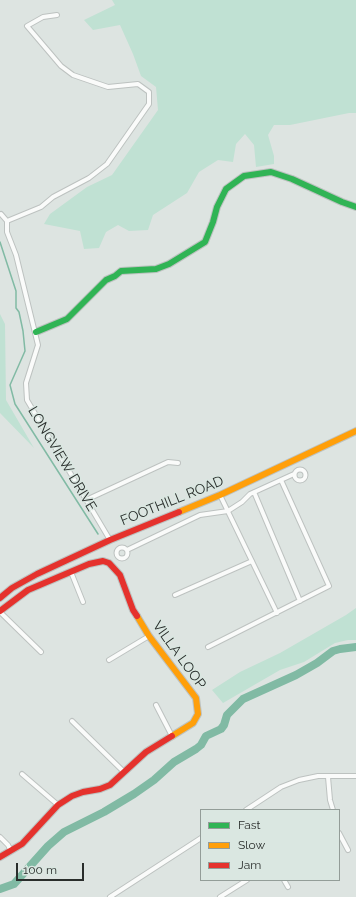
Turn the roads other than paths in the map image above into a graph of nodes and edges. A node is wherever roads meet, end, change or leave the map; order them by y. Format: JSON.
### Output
{"nodes":[{"id":1,"x":56,"y":15,"type":"dead end"},
{"id":2,"x":356,"y":206,"type":"edge"},
{"id":3,"x":1,"y":214,"type":"dead end"},
{"id":4,"x":7,"y":221,"type":"junction"},
{"id":5,"x":36,"y":332,"type":"junction"},
{"id":6,"x":356,"y":432,"type":"edge"},
{"id":7,"x":178,"y":463,"type":"dead end"},
{"id":8,"x":294,"y":474,"type":"dead end"},
{"id":9,"x":281,"y":480,"type":"junction"},
{"id":10,"x":254,"y":492,"type":"junction"},
{"id":11,"x":220,"y":495,"type":"junction"},
{"id":12,"x":86,"y":500,"type":"junction"},
{"id":13,"x":228,"y":511,"type":"junction"},
{"id":14,"x":110,"y":540,"type":"junction"},
{"id":15,"x":127,"y":550,"type":"dead end"},
{"id":16,"x":252,"y":561,"type":"junction"},
{"id":17,"x":71,"y":572,"type":"junction"},
{"id":18,"x":175,"y":595,"type":"dead end"},
{"id":19,"x":0,"y":598,"type":"edge"},
{"id":20,"x":300,"y":601,"type":"junction"},
{"id":21,"x":84,"y":602,"type":"dead end"},
{"id":22,"x":0,"y":611,"type":"edge"},
{"id":23,"x":277,"y":613,"type":"junction"},
{"id":24,"x":149,"y":636,"type":"junction"},
{"id":25,"x":208,"y":647,"type":"dead end"},
{"id":26,"x":41,"y":652,"type":"dead end"},
{"id":27,"x":109,"y":660,"type":"dead end"},
{"id":28,"x":156,"y":705,"type":"dead end"},
{"id":29,"x":72,"y":721,"type":"dead end"},
{"id":30,"x":172,"y":736,"type":"junction"},
{"id":31,"x":124,"y":772,"type":"junction"},
{"id":32,"x":22,"y":774,"type":"dead end"},
{"id":33,"x":356,"y":776,"type":"edge"},
{"id":34,"x":328,"y":777,"type":"junction"},
{"id":35,"x":58,"y":805,"type":"junction"},
{"id":36,"x":248,"y":809,"type":"edge"},
{"id":37,"x":332,"y":809,"type":"edge"},
{"id":38,"x":340,"y":834,"type":"edge"},
{"id":39,"x":0,"y":837,"type":"edge"},
{"id":40,"x":200,"y":839,"type":"edge"},
{"id":41,"x":348,"y":850,"type":"dead end"},
{"id":42,"x":11,"y":851,"type":"junction"},
{"id":43,"x":0,"y":857,"type":"edge"},
{"id":44,"x":245,"y":881,"type":"edge"},
{"id":45,"x":285,"y":881,"type":"edge"},
{"id":46,"x":288,"y":887,"type":"dead end"},
{"id":47,"x":110,"y":897,"type":"edge"},
{"id":48,"x":221,"y":897,"type":"edge"}],
"edges":[{"from":1,"to":4,"type":"street"},
{"from":2,"to":5,"type":"street"},
{"from":3,"to":4,"type":"street"},
{"from":4,"to":5,"type":"street","name":"LONGVIEW DRIVE"},
{"from":5,"to":12,"type":"street","name":"LONGVIEW DRIVE"},
{"from":6,"to":11,"type":"street","name":"FOOTHILL ROAD"},
{"from":7,"to":12,"type":"street"},
{"from":8,"to":9,"type":"street"},
{"from":9,"to":10,"type":"street"},
{"from":9,"to":20,"type":"street"},
{"from":10,"to":13,"type":"street"},
{"from":10,"to":20,"type":"street"},
{"from":11,"to":13,"type":"street"},
{"from":11,"to":14,"type":"street","name":"FOOTHILL ROAD"},
{"from":12,"to":14,"type":"street","name":"LONGVIEW DRIVE"},
{"from":13,"to":15,"type":"street"},
{"from":13,"to":16,"type":"street"},
{"from":14,"to":19,"type":"street","name":"FOOTHILL ROAD"},
{"from":16,"to":18,"type":"street"},
{"from":16,"to":23,"type":"street"},
{"from":17,"to":21,"type":"street"},
{"from":17,"to":22,"type":"street","name":"VILLA LOOP"},
{"from":17,"to":24,"type":"street","name":"VILLA LOOP"},
{"from":20,"to":23,"type":"street"},
{"from":22,"to":26,"type":"street"},
{"from":23,"to":25,"type":"street"},
{"from":24,"to":27,"type":"street"},
{"from":24,"to":30,"type":"street","name":"VILLA LOOP"},
{"from":28,"to":30,"type":"street"},
{"from":29,"to":31,"type":"street"},
{"from":30,"to":31,"type":"street","name":"VILLA LOOP"},
{"from":31,"to":35,"type":"street","name":"VILLA LOOP"},
{"from":32,"to":35,"type":"street"},
{"from":33,"to":34,"type":"street"},
{"from":34,"to":36,"type":"street"},
{"from":34,"to":37,"type":"street"},
{"from":35,"to":42,"type":"street","name":"VILLA LOOP"},
{"from":38,"to":41,"type":"street"},
{"from":39,"to":42,"type":"street"},
{"from":40,"to":47,"type":"street"},
{"from":42,"to":43,"type":"street","name":"VILLA LOOP"},
{"from":44,"to":48,"type":"street"},
{"from":45,"to":46,"type":"street"}]}
